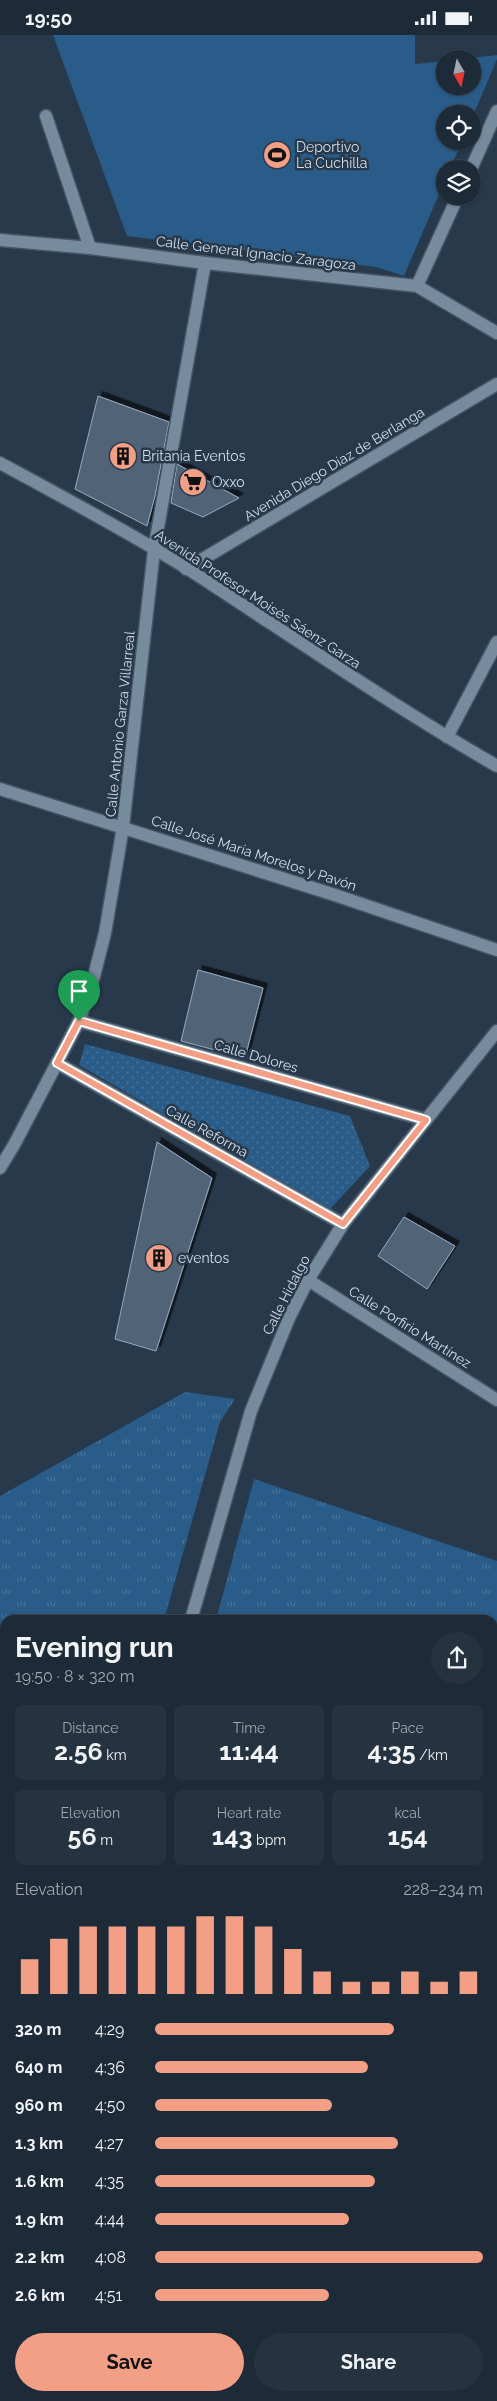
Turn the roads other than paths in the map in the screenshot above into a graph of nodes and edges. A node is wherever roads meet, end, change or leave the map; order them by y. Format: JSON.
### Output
{"nodes":[{"id":1,"x":497,"y":111,"type":"edge"},
{"id":2,"x":46,"y":116,"type":"dead end"},
{"id":3,"x":475,"y":160,"type":"edge"},
{"id":4,"x":454,"y":205,"type":"edge"},
{"id":5,"x":0,"y":240,"type":"edge"},
{"id":6,"x":90,"y":248,"type":"junction"},
{"id":7,"x":205,"y":263,"type":"junction"},
{"id":8,"x":417,"y":286,"type":"junction"},
{"id":9,"x":497,"y":333,"type":"edge"},
{"id":10,"x":497,"y":384,"type":"edge"},
{"id":11,"x":0,"y":463,"type":"edge"},
{"id":12,"x":154,"y":550,"type":"junction"},
{"id":13,"x":186,"y":569,"type":"junction"},
{"id":14,"x":497,"y":642,"type":"edge"},
{"id":15,"x":447,"y":737,"type":"junction"},
{"id":16,"x":497,"y":766,"type":"edge"},
{"id":17,"x":0,"y":789,"type":"edge"},
{"id":18,"x":123,"y":827,"type":"junction"},
{"id":19,"x":497,"y":950,"type":"edge"},
{"id":20,"x":79,"y":1021,"type":"junction"},
{"id":21,"x":497,"y":1031,"type":"edge"},
{"id":22,"x":57,"y":1063,"type":"junction"},
{"id":23,"x":426,"y":1120,"type":"junction"},
{"id":24,"x":0,"y":1168,"type":"edge"},
{"id":25,"x":343,"y":1224,"type":"junction"},
{"id":26,"x":308,"y":1280,"type":"junction"},
{"id":27,"x":497,"y":1400,"type":"edge"},
{"id":28,"x":192,"y":1615,"type":"edge"}],
"edges":[{"from":1,"to":3,"type":"street"},
{"from":2,"to":6,"type":"street"},
{"from":4,"to":8,"type":"street"},
{"from":5,"to":6,"type":"street","name":"Calle General Ignacio Zaragoza"},
{"from":6,"to":7,"type":"street","name":"Calle General Ignacio Zaragoza"},
{"from":7,"to":8,"type":"street","name":"Calle General Ignacio Zaragoza"},
{"from":7,"to":12,"type":"street","name":"Calle Antonio Garza Villarreal"},
{"from":8,"to":9,"type":"street","name":"Calle General Ignacio Zaragoza"},
{"from":10,"to":13,"type":"street","name":"Avenida Diego Díaz de Berlanga"},
{"from":11,"to":12,"type":"street","name":"Avenida Profesor Moisés Sáenz Garza"},
{"from":12,"to":13,"type":"street","name":"Avenida Profesor Moisés Sáenz Garza"},
{"from":12,"to":18,"type":"street","name":"Calle Antonio Garza Villarreal"},
{"from":13,"to":15,"type":"street","name":"Avenida Profesor Moisés Sáenz Garza"},
{"from":14,"to":15,"type":"street"},
{"from":15,"to":16,"type":"street","name":"Avenida Profesor Moisés Sáenz Garza"},
{"from":17,"to":18,"type":"street","name":"Calle José María Morelos y Pavón"},
{"from":18,"to":19,"type":"street","name":"Calle José María Morelos y Pavón"},
{"from":18,"to":20,"type":"street","name":"Calle Antonio Garza Villarreal"},
{"from":20,"to":22,"type":"street","name":"Calle Antonio Garza Villarreal"},
{"from":20,"to":23,"type":"street","name":"Calle Dolores"},
{"from":21,"to":23,"type":"street","name":"Calle Hidalgo"},
{"from":22,"to":24,"type":"street","name":"Calle Antonio Garza Villarreal"},
{"from":22,"to":25,"type":"street","name":"Calle Reforma"},
{"from":23,"to":25,"type":"street","name":"Calle Hidalgo"},
{"from":25,"to":26,"type":"street","name":"Calle Hidalgo"},
{"from":26,"to":27,"type":"street","name":"Calle Porfirio Martínez"},
{"from":26,"to":28,"type":"street","name":"Calle Hidalgo"}]}
